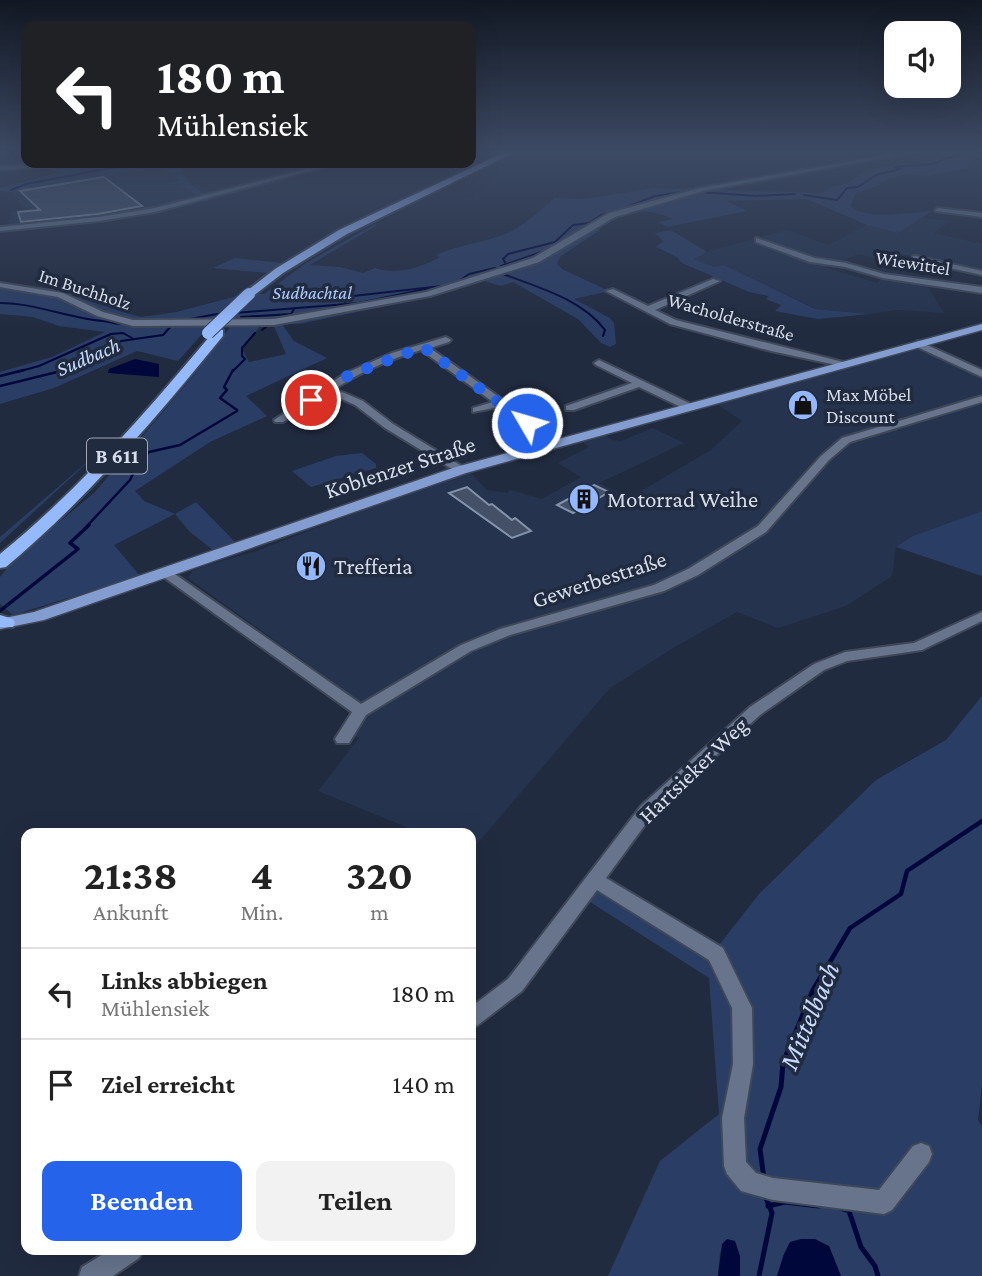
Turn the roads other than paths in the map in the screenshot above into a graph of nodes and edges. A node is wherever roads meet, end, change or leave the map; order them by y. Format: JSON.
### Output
{"nodes":[{"id":1,"x":152,"y":211,"type":"edge"},
{"id":2,"x":388,"y":211,"type":"edge"},
{"id":3,"x":397,"y":211,"type":"edge"},
{"id":4,"x":627,"y":211,"type":"edge"},
{"id":5,"x":942,"y":211,"type":"edge"},
{"id":6,"x":982,"y":215,"type":"edge"},
{"id":7,"x":0,"y":229,"type":"edge"},
{"id":8,"x":759,"y":240,"type":"dead end"},
{"id":9,"x":916,"y":258,"type":"dead end"},
{"id":10,"x":982,"y":273,"type":"edge"},
{"id":11,"x":716,"y":281,"type":"dead end"},
{"id":12,"x":0,"y":285,"type":"edge"},
{"id":13,"x":982,"y":290,"type":"edge"},
{"id":14,"x":610,"y":291,"type":"dead end"},
{"id":15,"x":253,"y":295,"type":"junction"},
{"id":16,"x":647,"y":310,"type":"junction"},
{"id":17,"x":982,"y":327,"type":"edge"},
{"id":18,"x":214,"y":333,"type":"junction"},
{"id":19,"x":446,"y":340,"type":"dead end"},
{"id":20,"x":918,"y":344,"type":"junction"},
{"id":21,"x":423,"y":347,"type":"junction"},
{"id":22,"x":598,"y":363,"type":"dead end"},
{"id":23,"x":846,"y":364,"type":"junction"},
{"id":24,"x":982,"y":374,"type":"edge"},
{"id":25,"x":640,"y":383,"type":"junction"},
{"id":26,"x":327,"y":389,"type":"junction"},
{"id":27,"x":982,"y":399,"type":"edge"},
{"id":28,"x":501,"y":403,"type":"junction"},
{"id":29,"x":687,"y":406,"type":"junction"},
{"id":30,"x":570,"y":408,"type":"dead end"},
{"id":31,"x":477,"y":410,"type":"dead end"},
{"id":32,"x":279,"y":420,"type":"dead end"},
{"id":33,"x":550,"y":443,"type":"junction"},
{"id":34,"x":461,"y":470,"type":"junction"},
{"id":35,"x":0,"y":550,"type":"edge"},
{"id":36,"x":0,"y":563,"type":"edge"},
{"id":37,"x":164,"y":573,"type":"junction"},
{"id":38,"x":982,"y":616,"type":"edge"},
{"id":39,"x":5,"y":623,"type":"edge"},
{"id":40,"x":361,"y":710,"type":"junction"},
{"id":41,"x":343,"y":739,"type":"dead end"},
{"id":42,"x":595,"y":880,"type":"junction"},
{"id":43,"x":476,"y":1015,"type":"edge"},
{"id":44,"x":921,"y":1154,"type":"dead end"},
{"id":45,"x":123,"y":1255,"type":"edge"},
{"id":46,"x":91,"y":1276,"type":"edge"}],
"edges":[{"from":1,"to":7,"type":"street"},
{"from":2,"to":15,"type":"highway","number":"B 611"},
{"from":3,"to":15,"type":"highway","number":"B 611"},
{"from":4,"to":12,"type":"street","name":"Im Buchholz"},
{"from":5,"to":6,"type":"street"},
{"from":8,"to":13,"type":"street","name":"Wiewittel"},
{"from":9,"to":10,"type":"street"},
{"from":11,"to":16,"type":"street"},
{"from":14,"to":16,"type":"street","name":"Wacholderstraße"},
{"from":15,"to":18,"type":"highway","number":"B 611"},
{"from":16,"to":23,"type":"street","name":"Wacholderstraße"},
{"from":17,"to":20,"type":"main road","name":"Koblenzer Straße"},
{"from":18,"to":35,"type":"highway","number":"B 611"},
{"from":18,"to":36,"type":"highway","number":"B 611"},
{"from":19,"to":21,"type":"street"},
{"from":20,"to":23,"type":"main road","name":"Koblenzer Straße"},
{"from":20,"to":24,"type":"street"},
{"from":21,"to":26,"type":"street"},
{"from":21,"to":28,"type":"street"},
{"from":22,"to":25,"type":"street"},
{"from":23,"to":29,"type":"main road","name":"Koblenzer Straße"},
{"from":25,"to":29,"type":"street"},
{"from":25,"to":30,"type":"street"},
{"from":26,"to":32,"type":"street"},
{"from":26,"to":34,"type":"street"},
{"from":27,"to":40,"type":"street","name":"Gewerbestraße"},
{"from":28,"to":31,"type":"street"},
{"from":28,"to":33,"type":"street"},
{"from":29,"to":33,"type":"main road","name":"Koblenzer Straße"},
{"from":33,"to":34,"type":"main road","name":"Koblenzer Straße"},
{"from":34,"to":37,"type":"main road","name":"Koblenzer Straße"},
{"from":37,"to":39,"type":"main road","name":"Koblenzer Straße"},
{"from":37,"to":40,"type":"street"},
{"from":38,"to":42,"type":"street","name":"Hartsieker Weg"},
{"from":40,"to":41,"type":"street","name":"Gewerbestraße"},
{"from":42,"to":43,"type":"street","name":"Hartsieker Weg"},
{"from":42,"to":44,"type":"street"},
{"from":45,"to":46,"type":"street"}]}
